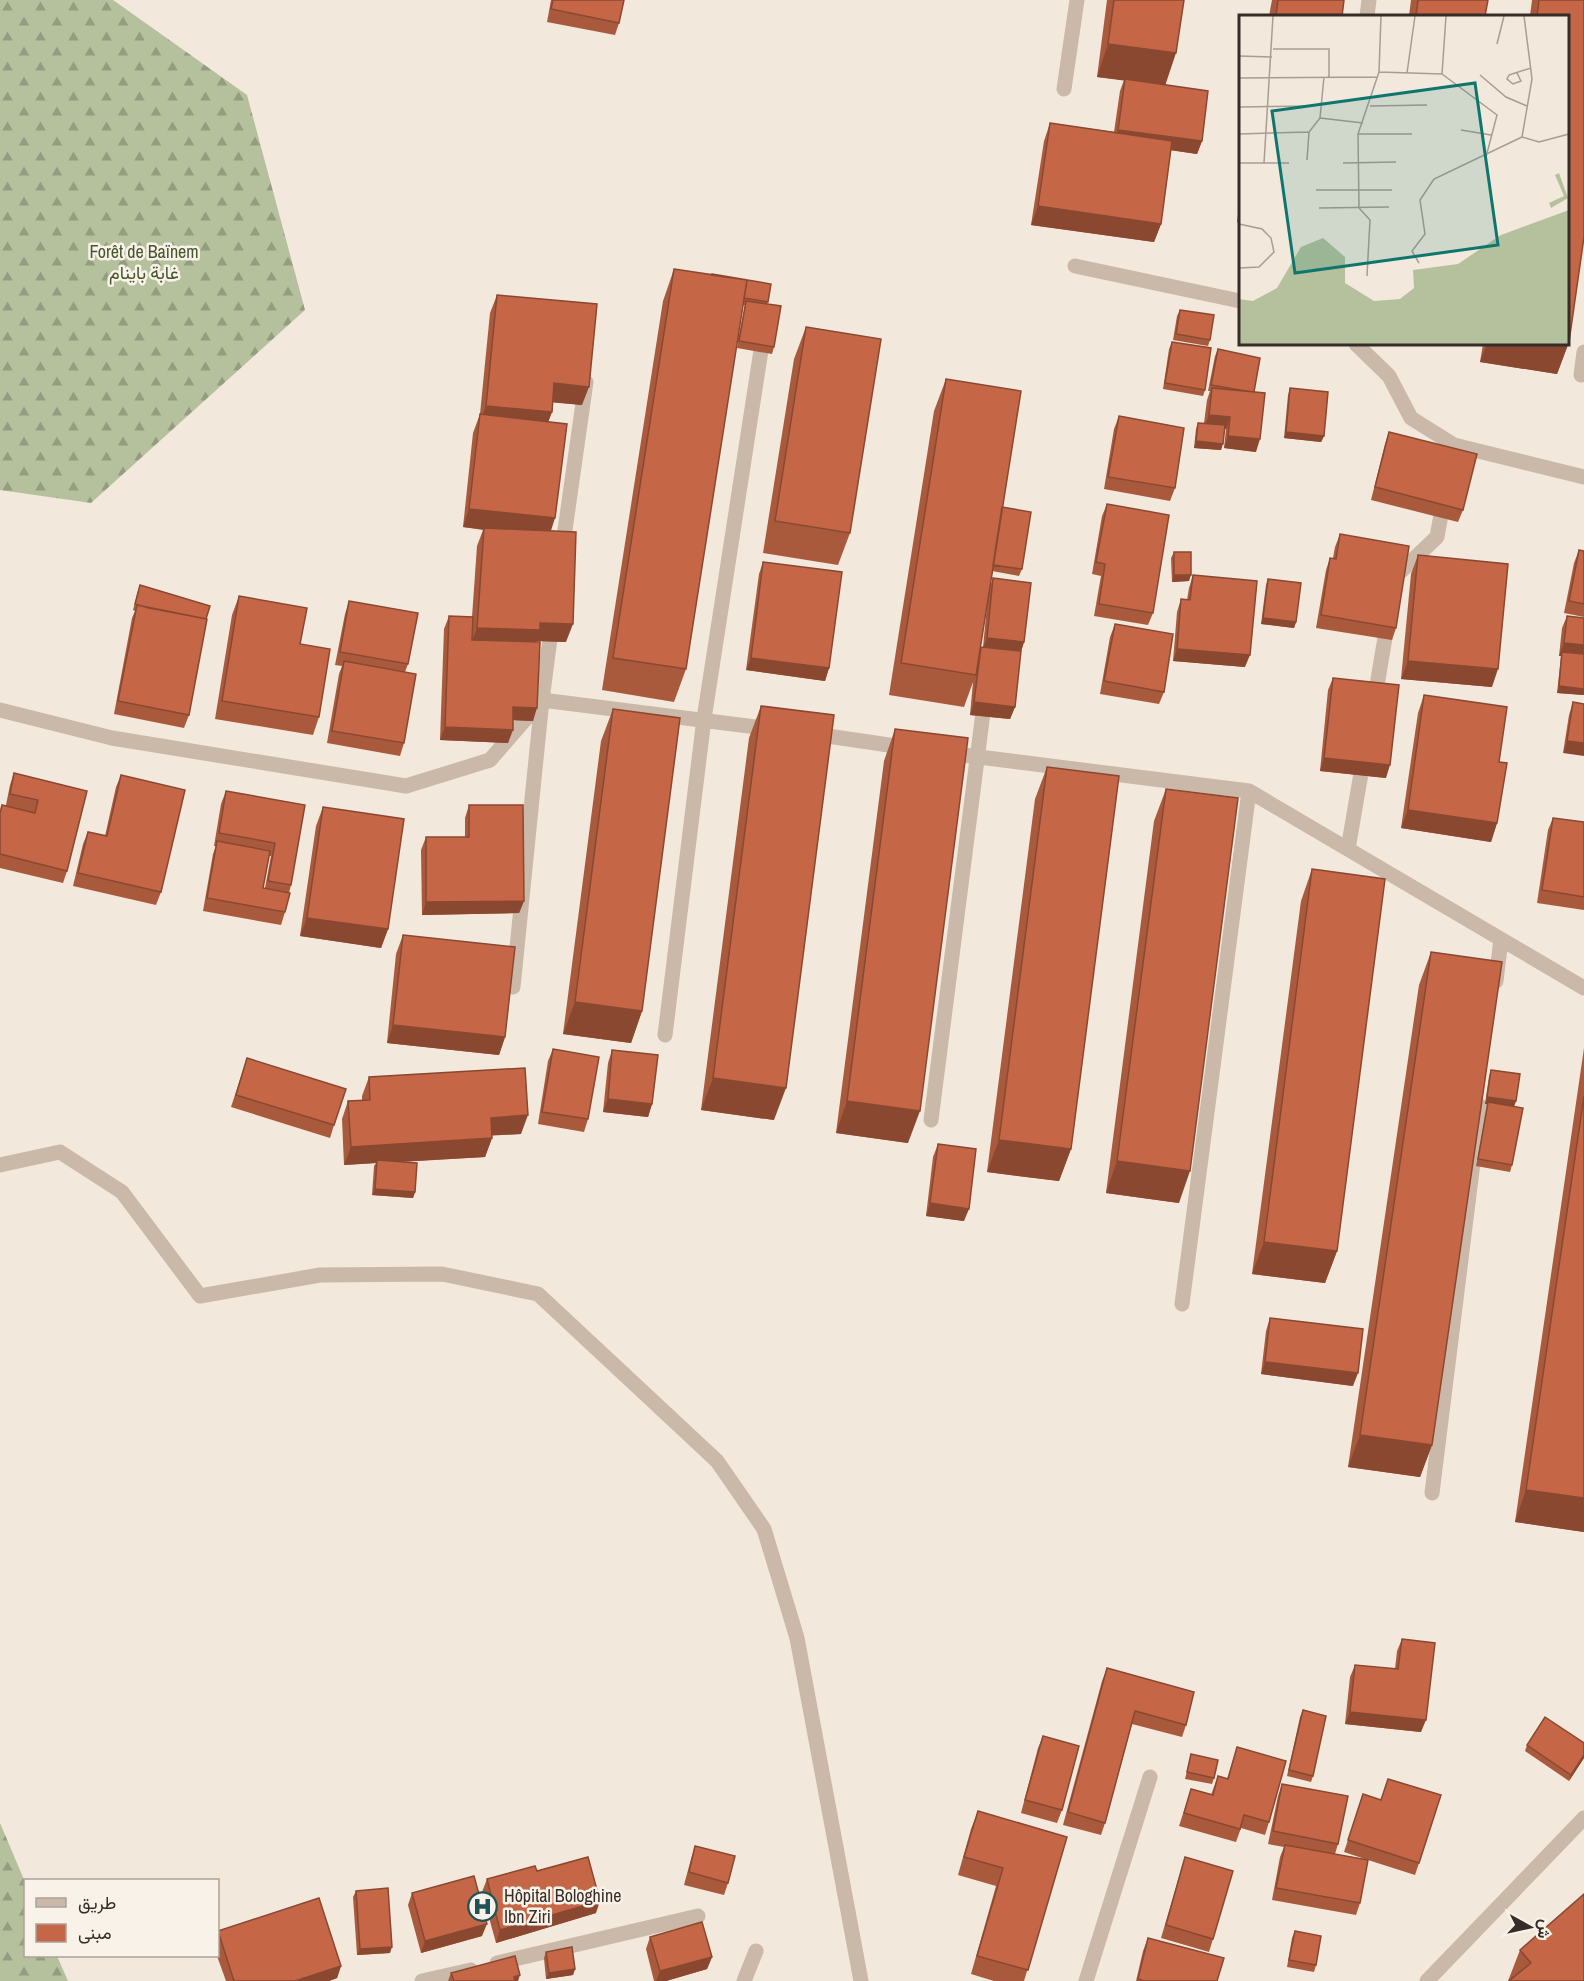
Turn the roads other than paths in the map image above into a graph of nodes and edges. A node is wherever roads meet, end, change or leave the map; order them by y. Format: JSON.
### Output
{"nodes":[{"id":1,"x":1077,"y":0,"type":"edge"},
{"id":2,"x":1369,"y":0,"type":"edge"},
{"id":3,"x":1367,"y":15,"type":"edge"},
{"id":4,"x":1064,"y":89,"type":"dead end"},
{"id":5,"x":1075,"y":266,"type":"dead end"},
{"id":6,"x":1239,"y":301,"type":"edge"},
{"id":7,"x":767,"y":315,"type":"edge"},
{"id":8,"x":1357,"y":345,"type":"edge"},
{"id":9,"x":1584,"y":352,"type":"edge"},
{"id":10,"x":588,"y":367,"type":"edge"},
{"id":11,"x":1581,"y":375,"type":"dead end"},
{"id":12,"x":1584,"y":477,"type":"edge"},
{"id":13,"x":1448,"y":479,"type":"edge"},
{"id":14,"x":560,"y":569,"type":"edge"},
{"id":15,"x":555,"y":605,"type":"edge"},
{"id":16,"x":988,"y":679,"type":"edge"},
{"id":17,"x":542,"y":700,"type":"junction"},
{"id":18,"x":0,"y":710,"type":"edge"},
{"id":19,"x":704,"y":719,"type":"junction"},
{"id":20,"x":1370,"y":723,"type":"edge"},
{"id":21,"x":1366,"y":746,"type":"edge"},
{"id":22,"x":976,"y":757,"type":"junction"},
{"id":23,"x":1249,"y":791,"type":"junction"},
{"id":24,"x":1348,"y":849,"type":"junction"},
{"id":25,"x":1501,"y":939,"type":"junction"},
{"id":26,"x":513,"y":987,"type":"edge"},
{"id":27,"x":1584,"y":988,"type":"edge"},
{"id":28,"x":1494,"y":998,"type":"edge"},
{"id":29,"x":665,"y":1035,"type":"dead end"},
{"id":30,"x":1482,"y":1092,"type":"edge"},
{"id":31,"x":931,"y":1120,"type":"dead end"},
{"id":32,"x":0,"y":1165,"type":"edge"},
{"id":33,"x":1182,"y":1304,"type":"dead end"},
{"id":34,"x":1432,"y":1493,"type":"edge"},
{"id":35,"x":1150,"y":1777,"type":"dead end"},
{"id":36,"x":1584,"y":1818,"type":"edge"},
{"id":37,"x":698,"y":1916,"type":"dead end"},
{"id":38,"x":756,"y":1952,"type":"dead end"},
{"id":39,"x":422,"y":1981,"type":"edge"},
{"id":40,"x":744,"y":1981,"type":"edge"},
{"id":41,"x":861,"y":1981,"type":"edge"},
{"id":42,"x":1086,"y":1981,"type":"edge"},
{"id":43,"x":1427,"y":1981,"type":"edge"}],
"edges":[{"from":1,"to":4,"type":"street"},
{"from":2,"to":3,"type":"street"},
{"from":5,"to":6,"type":"street"},
{"from":7,"to":19,"type":"street"},
{"from":8,"to":12,"type":"street"},
{"from":9,"to":11,"type":"street"},
{"from":10,"to":14,"type":"street"},
{"from":13,"to":20,"type":"street"},
{"from":15,"to":17,"type":"street"},
{"from":16,"to":22,"type":"street"},
{"from":17,"to":18,"type":"street"},
{"from":17,"to":19,"type":"street"},
{"from":17,"to":26,"type":"street"},
{"from":19,"to":22,"type":"street"},
{"from":19,"to":29,"type":"street"},
{"from":21,"to":24,"type":"street"},
{"from":22,"to":23,"type":"street"},
{"from":22,"to":31,"type":"street"},
{"from":23,"to":24,"type":"street"},
{"from":23,"to":33,"type":"street"},
{"from":24,"to":25,"type":"street"},
{"from":25,"to":27,"type":"street"},
{"from":25,"to":28,"type":"street"},
{"from":30,"to":34,"type":"street"},
{"from":32,"to":41,"type":"street"},
{"from":35,"to":42,"type":"street"},
{"from":36,"to":43,"type":"street"},
{"from":37,"to":39,"type":"street"},
{"from":38,"to":40,"type":"street"}]}
